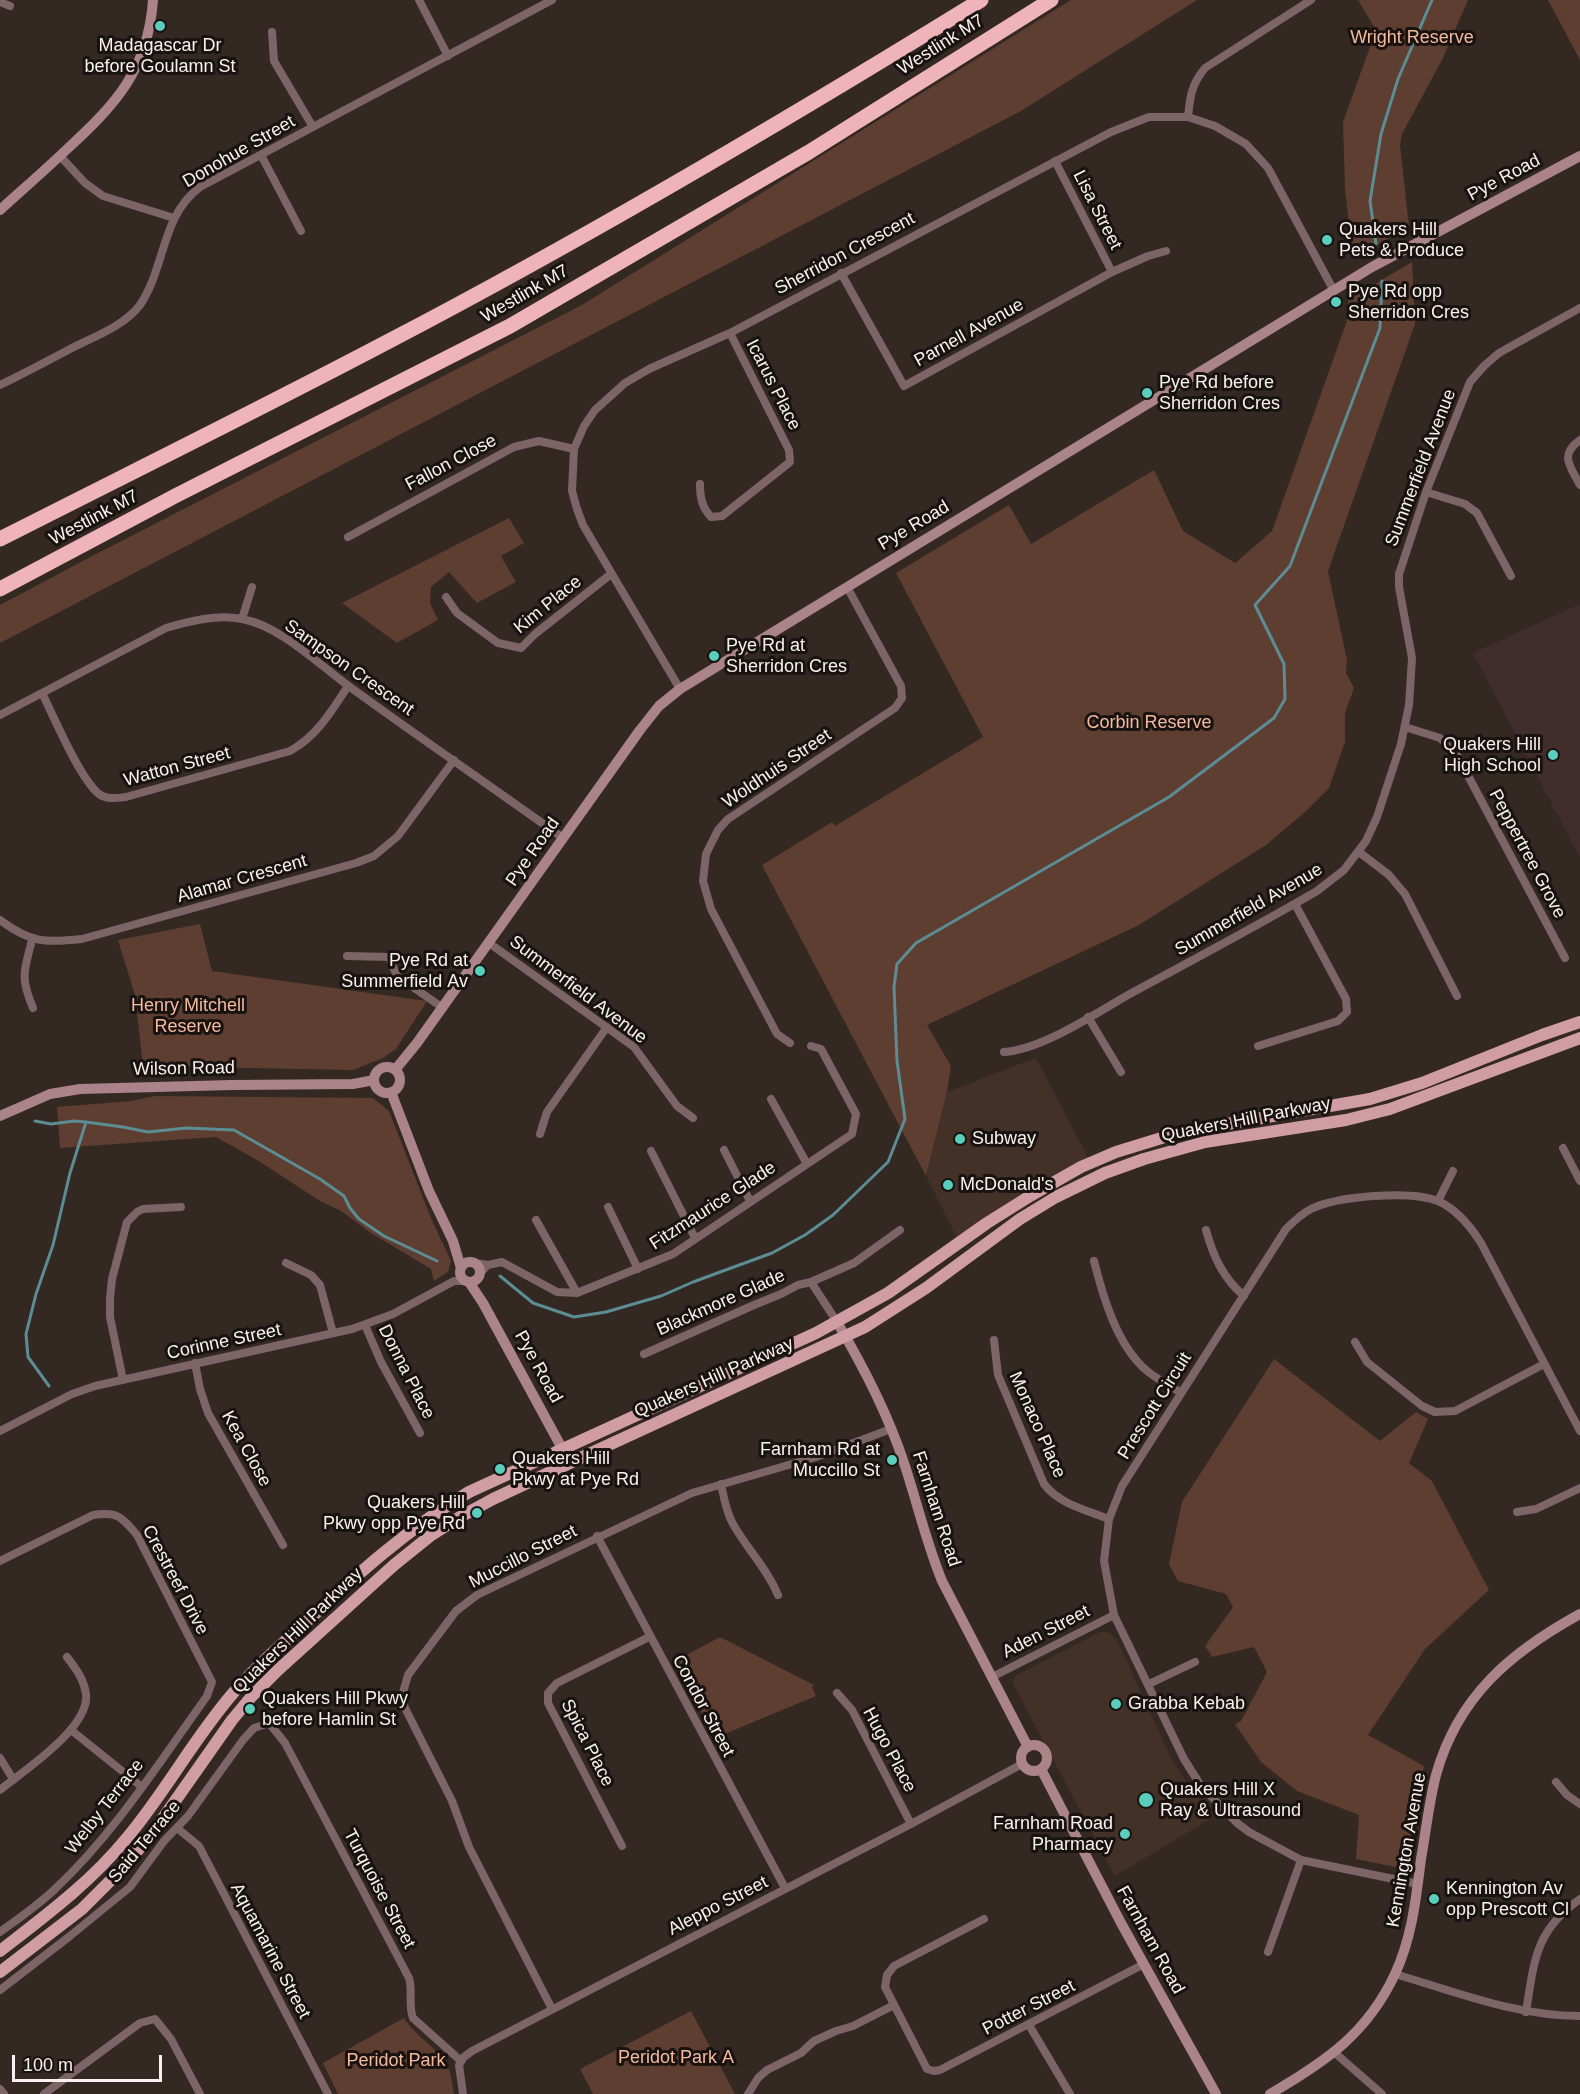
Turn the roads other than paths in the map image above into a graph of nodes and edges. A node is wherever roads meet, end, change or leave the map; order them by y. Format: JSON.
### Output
{"nodes":[{"id":1,"x":153,"y":0,"type":"edge"},
{"id":2,"x":419,"y":0,"type":"edge"},
{"id":3,"x":552,"y":0,"type":"edge"},
{"id":4,"x":981,"y":0,"type":"edge"},
{"id":5,"x":1051,"y":0,"type":"edge"},
{"id":6,"x":1311,"y":0,"type":"edge"},
{"id":7,"x":0,"y":2,"type":"edge"},
{"id":8,"x":10,"y":6,"type":"dead end"},
{"id":9,"x":272,"y":32,"type":"dead end"},
{"id":10,"x":448,"y":56,"type":"junction"},
{"id":11,"x":1188,"y":117,"type":"junction"},
{"id":12,"x":313,"y":127,"type":"junction"},
{"id":13,"x":261,"y":155,"type":"junction"},
{"id":14,"x":60,"y":156,"type":"junction"},
{"id":15,"x":1580,"y":156,"type":"edge"},
{"id":16,"x":1055,"y":161,"type":"junction"},
{"id":17,"x":2,"y":205,"type":"edge"},
{"id":18,"x":174,"y":218,"type":"junction"},
{"id":19,"x":301,"y":231,"type":"dead end"},
{"id":20,"x":1166,"y":252,"type":"dead end"},
{"id":21,"x":1112,"y":272,"type":"junction"},
{"id":22,"x":841,"y":273,"type":"junction"},
{"id":23,"x":1334,"y":291,"type":"junction"},
{"id":24,"x":1580,"y":308,"type":"edge"},
{"id":25,"x":730,"y":333,"type":"junction"},
{"id":26,"x":0,"y":385,"type":"edge"},
{"id":27,"x":1580,"y":440,"type":"edge"},
{"id":28,"x":574,"y":449,"type":"junction"},
{"id":29,"x":700,"y":484,"type":"dead end"},
{"id":30,"x":1580,"y":485,"type":"edge"},
{"id":31,"x":1426,"y":492,"type":"junction"},
{"id":32,"x":348,"y":537,"type":"dead end"},
{"id":33,"x":0,"y":539,"type":"edge"},
{"id":34,"x":611,"y":574,"type":"junction"},
{"id":35,"x":1511,"y":576,"type":"dead end"},
{"id":36,"x":252,"y":587,"type":"dead end"},
{"id":37,"x":847,"y":587,"type":"junction"},
{"id":38,"x":0,"y":589,"type":"edge"},
{"id":39,"x":446,"y":597,"type":"dead end"},
{"id":40,"x":242,"y":619,"type":"junction"},
{"id":41,"x":348,"y":686,"type":"junction"},
{"id":42,"x":680,"y":689,"type":"junction"},
{"id":43,"x":42,"y":693,"type":"junction"},
{"id":44,"x":902,"y":698,"type":"junction"},
{"id":45,"x":911,"y":700,"type":"dead end"},
{"id":46,"x":0,"y":715,"type":"edge"},
{"id":47,"x":1405,"y":727,"type":"junction"},
{"id":48,"x":454,"y":760,"type":"junction"},
{"id":49,"x":563,"y":838,"type":"junction"},
{"id":50,"x":1359,"y":852,"type":"junction"},
{"id":51,"x":1295,"y":904,"type":"junction"},
{"id":52,"x":0,"y":920,"type":"edge"},
{"id":53,"x":32,"y":940,"type":"junction"},
{"id":54,"x":489,"y":944,"type":"junction"},
{"id":55,"x":348,"y":956,"type":"dead end"},
{"id":56,"x":1565,"y":958,"type":"dead end"},
{"id":57,"x":1457,"y":996,"type":"dead end"},
{"id":58,"x":33,"y":1008,"type":"dead end"},
{"id":59,"x":443,"y":1008,"type":"junction"},
{"id":60,"x":1088,"y":1017,"type":"junction"},
{"id":61,"x":1580,"y":1022,"type":"edge"},
{"id":62,"x":607,"y":1027,"type":"junction"},
{"id":63,"x":1580,"y":1038,"type":"edge"},
{"id":64,"x":790,"y":1043,"type":"dead end"},
{"id":65,"x":811,"y":1046,"type":"dead end"},
{"id":66,"x":1258,"y":1046,"type":"dead end"},
{"id":67,"x":1004,"y":1052,"type":"dead end"},
{"id":68,"x":395,"y":1070,"type":"junction"},
{"id":69,"x":1120,"y":1072,"type":"dead end"},
{"id":70,"x":374,"y":1080,"type":"junction"},
{"id":71,"x":391,"y":1092,"type":"junction"},
{"id":72,"x":771,"y":1099,"type":"dead end"},
{"id":73,"x":0,"y":1116,"type":"edge"},
{"id":74,"x":693,"y":1118,"type":"dead end"},
{"id":75,"x":540,"y":1134,"type":"dead end"},
{"id":76,"x":1563,"y":1148,"type":"dead end"},
{"id":77,"x":724,"y":1150,"type":"dead end"},
{"id":78,"x":651,"y":1151,"type":"dead end"},
{"id":79,"x":807,"y":1164,"type":"junction"},
{"id":80,"x":1453,"y":1171,"type":"dead end"},
{"id":81,"x":1580,"y":1181,"type":"edge"},
{"id":82,"x":750,"y":1201,"type":"junction"},
{"id":83,"x":1438,"y":1201,"type":"junction"},
{"id":84,"x":180,"y":1207,"type":"dead end"},
{"id":85,"x":608,"y":1207,"type":"dead end"},
{"id":86,"x":536,"y":1220,"type":"dead end"},
{"id":87,"x":900,"y":1230,"type":"dead end"},
{"id":88,"x":1206,"y":1230,"type":"dead end"},
{"id":89,"x":695,"y":1238,"type":"junction"},
{"id":90,"x":453,"y":1241,"type":"junction"},
{"id":91,"x":1094,"y":1261,"type":"dead end"},
{"id":92,"x":286,"y":1263,"type":"dead end"},
{"id":93,"x":479,"y":1268,"type":"junction"},
{"id":94,"x":461,"y":1269,"type":"junction"},
{"id":95,"x":638,"y":1269,"type":"junction"},
{"id":96,"x":814,"y":1280,"type":"junction"},
{"id":97,"x":454,"y":1281,"type":"junction"},
{"id":98,"x":467,"y":1281,"type":"junction"},
{"id":99,"x":577,"y":1293,"type":"junction"},
{"id":100,"x":1244,"y":1296,"type":"junction"},
{"id":101,"x":483,"y":1303,"type":"junction"},
{"id":102,"x":837,"y":1322,"type":"junction"},
{"id":103,"x":364,"y":1325,"type":"junction"},
{"id":104,"x":333,"y":1333,"type":"junction"},
{"id":105,"x":846,"y":1337,"type":"junction"},
{"id":106,"x":994,"y":1340,"type":"dead end"},
{"id":107,"x":1355,"y":1342,"type":"dead end"},
{"id":108,"x":644,"y":1354,"type":"dead end"},
{"id":109,"x":195,"y":1363,"type":"junction"},
{"id":110,"x":1544,"y":1364,"type":"junction"},
{"id":111,"x":123,"y":1380,"type":"junction"},
{"id":112,"x":1181,"y":1393,"type":"junction"},
{"id":113,"x":891,"y":1429,"type":"junction"},
{"id":114,"x":0,"y":1431,"type":"edge"},
{"id":115,"x":1580,"y":1431,"type":"edge"},
{"id":116,"x":420,"y":1433,"type":"dead end"},
{"id":117,"x":563,"y":1448,"type":"junction"},
{"id":118,"x":570,"y":1463,"type":"junction"},
{"id":119,"x":721,"y":1484,"type":"junction"},
{"id":120,"x":1580,"y":1488,"type":"edge"},
{"id":121,"x":1517,"y":1512,"type":"dead end"},
{"id":122,"x":1109,"y":1519,"type":"junction"},
{"id":123,"x":597,"y":1536,"type":"junction"},
{"id":124,"x":283,"y":1545,"type":"dead end"},
{"id":125,"x":0,"y":1561,"type":"edge"},
{"id":126,"x":778,"y":1595,"type":"dead end"},
{"id":127,"x":1580,"y":1614,"type":"edge"},
{"id":128,"x":1114,"y":1615,"type":"junction"},
{"id":129,"x":649,"y":1637,"type":"junction"},
{"id":130,"x":68,"y":1657,"type":"dead end"},
{"id":131,"x":1195,"y":1662,"type":"dead end"},
{"id":132,"x":992,"y":1677,"type":"junction"},
{"id":133,"x":212,"y":1682,"type":"joint"},
{"id":134,"x":1149,"y":1684,"type":"junction"},
{"id":135,"x":837,"y":1693,"type":"dead end"},
{"id":136,"x":269,"y":1723,"type":"joint"},
{"id":137,"x":71,"y":1731,"type":"junction"},
{"id":138,"x":1028,"y":1747,"type":"junction"},
{"id":139,"x":0,"y":1758,"type":"edge"},
{"id":140,"x":1022,"y":1764,"type":"junction"},
{"id":141,"x":1041,"y":1769,"type":"junction"},
{"id":142,"x":13,"y":1779,"type":"junction"},
{"id":143,"x":1556,"y":1782,"type":"dead end"},
{"id":144,"x":142,"y":1787,"type":"junction"},
{"id":145,"x":0,"y":1790,"type":"edge"},
{"id":146,"x":1580,"y":1804,"type":"edge"},
{"id":147,"x":911,"y":1824,"type":"junction"},
{"id":148,"x":177,"y":1828,"type":"junction"},
{"id":149,"x":622,"y":1846,"type":"dead end"},
{"id":150,"x":1301,"y":1860,"type":"junction"},
{"id":151,"x":1418,"y":1884,"type":"junction"},
{"id":152,"x":784,"y":1888,"type":"junction"},
{"id":153,"x":1580,"y":1899,"type":"edge"},
{"id":154,"x":984,"y":1919,"type":"dead end"},
{"id":155,"x":0,"y":1932,"type":"edge"},
{"id":156,"x":0,"y":1951,"type":"edge"},
{"id":157,"x":1268,"y":1952,"type":"dead end"},
{"id":158,"x":1144,"y":1964,"type":"junction"},
{"id":159,"x":0,"y":1972,"type":"edge"},
{"id":160,"x":1395,"y":1974,"type":"junction"},
{"id":161,"x":0,"y":1990,"type":"edge"},
{"id":162,"x":894,"y":2005,"type":"junction"},
{"id":163,"x":552,"y":2009,"type":"junction"},
{"id":164,"x":1526,"y":2012,"type":"junction"},
{"id":165,"x":1580,"y":2016,"type":"edge"},
{"id":166,"x":1029,"y":2025,"type":"junction"},
{"id":167,"x":1335,"y":2053,"type":"junction"},
{"id":168,"x":461,"y":2061,"type":"junction"},
{"id":169,"x":0,"y":2089,"type":"edge"},
{"id":170,"x":4,"y":2094,"type":"edge"},
{"id":171,"x":45,"y":2094,"type":"edge"},
{"id":172,"x":200,"y":2094,"type":"edge"},
{"id":173,"x":328,"y":2094,"type":"edge"},
{"id":174,"x":463,"y":2094,"type":"edge"},
{"id":175,"x":748,"y":2094,"type":"edge"},
{"id":176,"x":1070,"y":2094,"type":"edge"},
{"id":177,"x":1216,"y":2094,"type":"edge"},
{"id":178,"x":1270,"y":2094,"type":"edge"},
{"id":179,"x":1382,"y":2094,"type":"edge"}],
"edges":[{"from":1,"to":14,"type":"street"},
{"from":2,"to":10,"type":"street"},
{"from":3,"to":10,"type":"street","name":"Donohue Street"},
{"from":4,"to":33,"type":"highway","name":"Westlink M7"},
{"from":5,"to":38,"type":"highway","name":"Westlink M7"},
{"from":6,"to":11,"type":"street"},
{"from":7,"to":8,"type":"street"},
{"from":9,"to":12,"type":"street"},
{"from":10,"to":12,"type":"street","name":"Donohue Street"},
{"from":11,"to":16,"type":"street","name":"Sherridon Crescent"},
{"from":11,"to":23,"type":"street","name":"Sherridon Crescent"},
{"from":12,"to":13,"type":"street","name":"Donohue Street"},
{"from":13,"to":18,"type":"street","name":"Donohue Street"},
{"from":13,"to":19,"type":"street"},
{"from":14,"to":17,"type":"street"},
{"from":14,"to":18,"type":"street"},
{"from":15,"to":23,"type":"street","name":"Pye Road"},
{"from":16,"to":21,"type":"street","name":"Lisa Street"},
{"from":16,"to":22,"type":"street","name":"Sherridon Crescent"},
{"from":18,"to":26,"type":"street","name":"Donohue Street"},
{"from":20,"to":21,"type":"street","name":"Parnell Avenue"},
{"from":21,"to":22,"type":"street","name":"Parnell Avenue"},
{"from":22,"to":25,"type":"street","name":"Sherridon Crescent"},
{"from":23,"to":37,"type":"street","name":"Pye Road"},
{"from":24,"to":31,"type":"street","name":"Summerfield Avenue"},
{"from":25,"to":28,"type":"street","name":"Sherridon Crescent"},
{"from":25,"to":29,"type":"street","name":"Icarus Place"},
{"from":27,"to":30,"type":"street"},
{"from":28,"to":32,"type":"street","name":"Fallon Close"},
{"from":28,"to":34,"type":"street","name":"Sherridon Crescent"},
{"from":31,"to":35,"type":"street"},
{"from":31,"to":47,"type":"street","name":"Summerfield Avenue"},
{"from":34,"to":39,"type":"street","name":"Kim Place"},
{"from":34,"to":42,"type":"street","name":"Sherridon Crescent"},
{"from":36,"to":40,"type":"street"},
{"from":37,"to":42,"type":"street","name":"Pye Road"},
{"from":37,"to":44,"type":"street"},
{"from":40,"to":41,"type":"street","name":"Sampson Crescent"},
{"from":40,"to":43,"type":"street","name":"Sampson Crescent"},
{"from":41,"to":43,"type":"street","name":"Watton Street"},
{"from":41,"to":48,"type":"street","name":"Sampson Crescent"},
{"from":42,"to":49,"type":"street","name":"Pye Road"},
{"from":43,"to":46,"type":"street","name":"Sampson Crescent"},
{"from":44,"to":45,"type":"street"},
{"from":44,"to":64,"type":"street","name":"Woldhuis Street"},
{"from":47,"to":50,"type":"street","name":"Summerfield Avenue"},
{"from":47,"to":56,"type":"street","name":"Peppertree Grove"},
{"from":48,"to":49,"type":"street","name":"Sampson Crescent"},
{"from":48,"to":53,"type":"street","name":"Alamar Crescent"},
{"from":49,"to":54,"type":"street","name":"Pye Road"},
{"from":50,"to":51,"type":"street","name":"Summerfield Avenue"},
{"from":50,"to":57,"type":"street"},
{"from":51,"to":60,"type":"street","name":"Summerfield Avenue"},
{"from":51,"to":66,"type":"street"},
{"from":52,"to":53,"type":"street"},
{"from":53,"to":58,"type":"street"},
{"from":54,"to":59,"type":"street","name":"Pye Road"},
{"from":54,"to":62,"type":"street","name":"Summerfield Avenue"},
{"from":55,"to":59,"type":"street"},
{"from":59,"to":68,"type":"street","name":"Pye Road"},
{"from":60,"to":67,"type":"street","name":"Summerfield Avenue"},
{"from":60,"to":69,"type":"street"},
{"from":61,"to":102,"type":"main road","name":"Quakers Hill Parkway"},
{"from":62,"to":74,"type":"street","name":"Summerfield Avenue"},
{"from":62,"to":75,"type":"street"},
{"from":63,"to":105,"type":"main road","name":"Quakers Hill Parkway"},
{"from":65,"to":79,"type":"street","name":"Fitzmaurice Glade"},
{"from":68,"to":70,"type":"street"},
{"from":68,"to":71,"type":"street"},
{"from":70,"to":71,"type":"street"},
{"from":70,"to":73,"type":"street","name":"Wilson Road"},
{"from":71,"to":90,"type":"street","name":"Pye Road"},
{"from":72,"to":79,"type":"street"},
{"from":76,"to":81,"type":"street"},
{"from":77,"to":82,"type":"street"},
{"from":78,"to":89,"type":"street"},
{"from":79,"to":82,"type":"street","name":"Fitzmaurice Glade"},
{"from":80,"to":83,"type":"street"},
{"from":82,"to":89,"type":"street","name":"Fitzmaurice Glade"},
{"from":83,"to":100,"type":"street","name":"Prescott Circuit"},
{"from":83,"to":110,"type":"street","name":"Prescott Circuit"},
{"from":84,"to":111,"type":"street"},
{"from":85,"to":95,"type":"street"},
{"from":86,"to":99,"type":"street"},
{"from":87,"to":96,"type":"street","name":"Blackmore Glade"},
{"from":88,"to":100,"type":"street"},
{"from":89,"to":95,"type":"street","name":"Fitzmaurice Glade"},
{"from":90,"to":93,"type":"street","name":"Pye Road"},
{"from":90,"to":94,"type":"street","name":"Pye Road"},
{"from":91,"to":112,"type":"street"},
{"from":92,"to":104,"type":"street"},
{"from":93,"to":94,"type":"street"},
{"from":93,"to":98,"type":"street"},
{"from":93,"to":99,"type":"street"},
{"from":93,"to":101,"type":"street","name":"Pye Road"},
{"from":94,"to":97,"type":"street"},
{"from":94,"to":98,"type":"street","name":"Pye Road"},
{"from":95,"to":99,"type":"street","name":"Fitzmaurice Glade"},
{"from":96,"to":102,"type":"street","name":"Farnham Road"},
{"from":96,"to":108,"type":"street","name":"Blackmore Glade"},
{"from":97,"to":98,"type":"street","name":"Corinne Street"},
{"from":97,"to":103,"type":"street","name":"Corinne Street"},
{"from":98,"to":101,"type":"street","name":"Pye Road"},
{"from":100,"to":112,"type":"street","name":"Prescott Circuit"},
{"from":101,"to":117,"type":"street","name":"Pye Road"},
{"from":102,"to":105,"type":"street","name":"Farnham Road"},
{"from":102,"to":117,"type":"main road","name":"Quakers Hill Parkway"},
{"from":103,"to":104,"type":"street","name":"Corinne Street"},
{"from":103,"to":116,"type":"street","name":"Donna Place"},
{"from":104,"to":109,"type":"street","name":"Corinne Street"},
{"from":105,"to":113,"type":"street","name":"Farnham Road"},
{"from":105,"to":118,"type":"main road","name":"Quakers Hill Parkway"},
{"from":106,"to":122,"type":"street","name":"Monaco Place"},
{"from":107,"to":110,"type":"street"},
{"from":109,"to":111,"type":"street","name":"Corinne Street"},
{"from":109,"to":124,"type":"street","name":"Kea Close"},
{"from":110,"to":115,"type":"street","name":"Prescott Circuit"},
{"from":111,"to":114,"type":"street","name":"Corinne Street"},
{"from":112,"to":122,"type":"street","name":"Prescott Circuit"},
{"from":113,"to":119,"type":"street","name":"Muccillo Street"},
{"from":113,"to":132,"type":"street","name":"Farnham Road"},
{"from":117,"to":118,"type":"street","name":"Pye Road"},
{"from":117,"to":156,"type":"main road","name":"Quakers Hill Parkway"},
{"from":118,"to":159,"type":"main road","name":"Quakers Hill Parkway"},
{"from":119,"to":123,"type":"street","name":"Muccillo Street"},
{"from":119,"to":126,"type":"street"},
{"from":120,"to":121,"type":"street"},
{"from":122,"to":128,"type":"street","name":"Prescott Circuit"},
{"from":123,"to":129,"type":"street","name":"Condor Street"},
{"from":123,"to":163,"type":"street","name":"Muccillo Street"},
{"from":125,"to":133,"type":"street","name":"Crestreef Drive"},
{"from":127,"to":151,"type":"street","name":"Kennington Avenue"},
{"from":128,"to":132,"type":"street","name":"Aden Street"},
{"from":128,"to":134,"type":"street","name":"Prescott Circuit"},
{"from":129,"to":149,"type":"street","name":"Spica Place"},
{"from":129,"to":152,"type":"street","name":"Condor Street"},
{"from":130,"to":137,"type":"street"},
{"from":131,"to":134,"type":"street"},
{"from":132,"to":138,"type":"street","name":"Farnham Road"},
{"from":133,"to":144,"type":"street","name":"Welby Terrace"},
{"from":134,"to":150,"type":"street","name":"Prescott Circuit"},
{"from":135,"to":147,"type":"street","name":"Hugo Place"},
{"from":136,"to":148,"type":"street","name":"Said Terrace"},
{"from":136,"to":168,"type":"street","name":"Turquoise Street"},
{"from":137,"to":142,"type":"street"},
{"from":137,"to":144,"type":"street"},
{"from":138,"to":140,"type":"street"},
{"from":138,"to":141,"type":"street"},
{"from":139,"to":142,"type":"street"},
{"from":140,"to":141,"type":"street"},
{"from":140,"to":147,"type":"street","name":"Aleppo Street"},
{"from":141,"to":158,"type":"street","name":"Farnham Road"},
{"from":142,"to":145,"type":"street"},
{"from":143,"to":146,"type":"street"},
{"from":144,"to":155,"type":"street","name":"Welby Terrace"},
{"from":147,"to":152,"type":"street","name":"Aleppo Street"},
{"from":148,"to":161,"type":"street","name":"Said Terrace"},
{"from":148,"to":173,"type":"street","name":"Aquamarine Street"},
{"from":150,"to":151,"type":"street","name":"Prescott Circuit"},
{"from":150,"to":157,"type":"street"},
{"from":151,"to":160,"type":"street","name":"Kennington Avenue"},
{"from":152,"to":163,"type":"street","name":"Aleppo Street"},
{"from":153,"to":164,"type":"street"},
{"from":154,"to":162,"type":"street"},
{"from":158,"to":166,"type":"street","name":"Potter Street"},
{"from":158,"to":177,"type":"street","name":"Farnham Road"},
{"from":160,"to":164,"type":"street"},
{"from":160,"to":167,"type":"street","name":"Kennington Avenue"},
{"from":162,"to":166,"type":"street","name":"Potter Street"},
{"from":162,"to":175,"type":"street"},
{"from":163,"to":168,"type":"street","name":"Aleppo Street"},
{"from":164,"to":165,"type":"street"},
{"from":166,"to":176,"type":"street"},
{"from":167,"to":178,"type":"street","name":"Kennington Avenue"},
{"from":167,"to":179,"type":"street"},
{"from":168,"to":174,"type":"street"},
{"from":169,"to":170,"type":"street"},
{"from":171,"to":172,"type":"street"}]}
